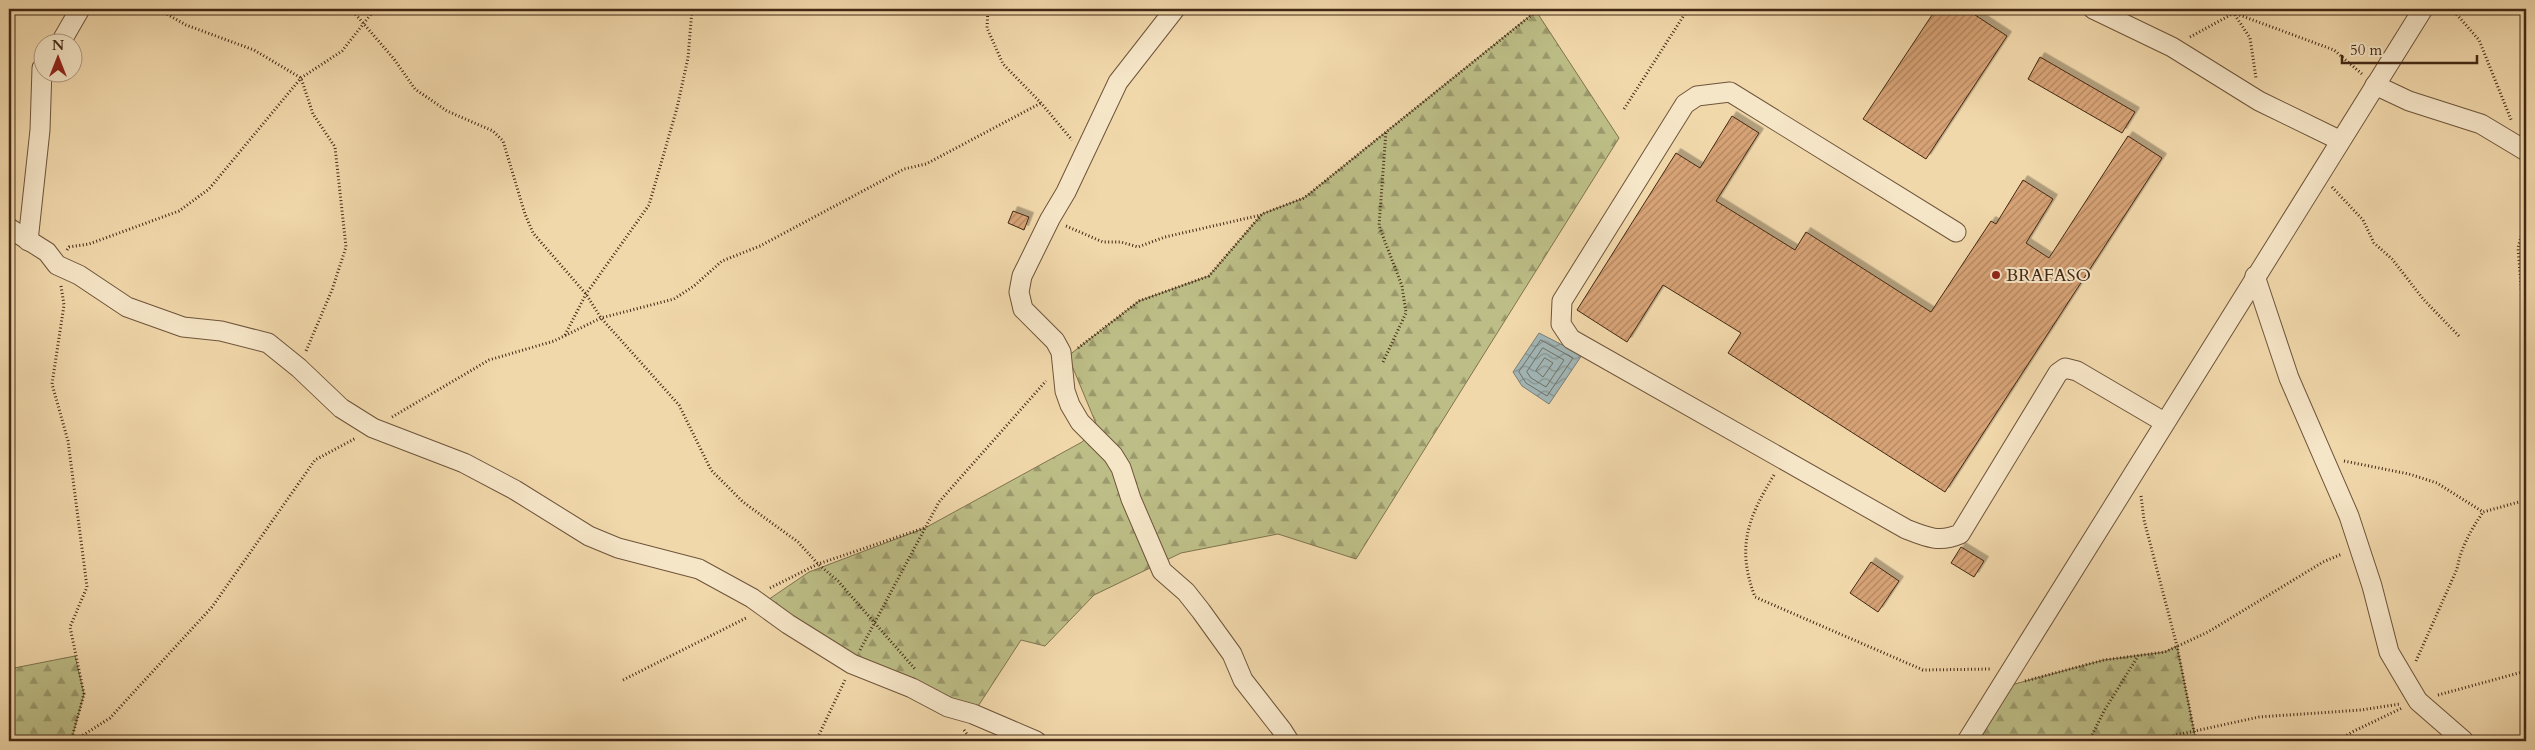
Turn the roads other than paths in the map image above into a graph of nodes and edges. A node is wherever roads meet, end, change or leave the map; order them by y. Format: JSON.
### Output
{"nodes":[{"id":1,"x":80,"y":9,"type":"edge"},
{"id":2,"x":1174,"y":9,"type":"edge"},
{"id":3,"x":2093,"y":9,"type":"edge"},
{"id":4,"x":2423,"y":9,"type":"edge"},
{"id":5,"x":67,"y":32,"type":"edge"},
{"id":6,"x":42,"y":82,"type":"edge"},
{"id":7,"x":2375,"y":85,"type":"junction"},
{"id":8,"x":2339,"y":140,"type":"junction"},
{"id":9,"x":2526,"y":151,"type":"edge"},
{"id":10,"x":9,"y":228,"type":"edge"},
{"id":11,"x":1956,"y":232,"type":"dead end"},
{"id":12,"x":28,"y":241,"type":"junction"},
{"id":13,"x":2254,"y":276,"type":"junction"},
{"id":14,"x":2164,"y":422,"type":"junction"},
{"id":15,"x":1036,"y":741,"type":"edge"},
{"id":16,"x":1289,"y":741,"type":"edge"},
{"id":17,"x":1966,"y":741,"type":"edge"},
{"id":18,"x":2464,"y":741,"type":"edge"}],
"edges":[{"from":1,"to":5,"type":"street"},
{"from":2,"to":16,"type":"street"},
{"from":3,"to":8,"type":"street"},
{"from":4,"to":7,"type":"street"},
{"from":6,"to":12,"type":"street"},
{"from":7,"to":8,"type":"street"},
{"from":7,"to":9,"type":"street"},
{"from":8,"to":13,"type":"street"},
{"from":10,"to":12,"type":"street"},
{"from":11,"to":14,"type":"street"},
{"from":12,"to":15,"type":"street"},
{"from":13,"to":14,"type":"street"},
{"from":13,"to":18,"type":"street"},
{"from":14,"to":17,"type":"street"}]}
